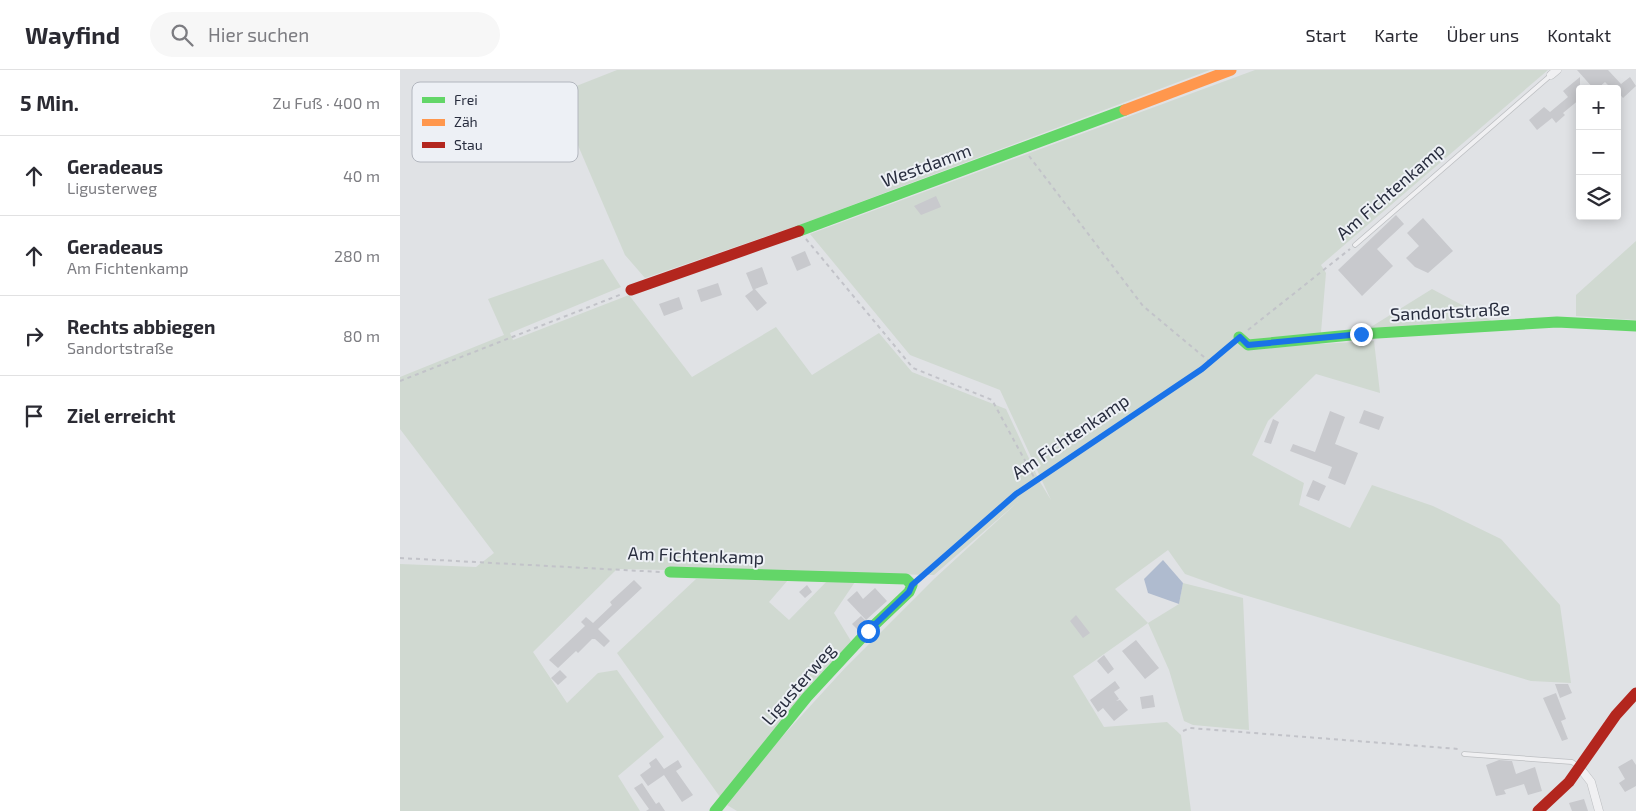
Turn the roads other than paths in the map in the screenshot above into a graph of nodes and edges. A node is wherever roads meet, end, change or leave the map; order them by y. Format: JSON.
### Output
{"nodes":[{"id":1,"x":1231,"y":70,"type":"edge"},
{"id":2,"x":1554,"y":73,"type":"edge"},
{"id":3,"x":1355,"y":246,"type":"road end"},
{"id":4,"x":631,"y":290,"type":"road end"},
{"id":5,"x":1636,"y":326,"type":"edge"},
{"id":6,"x":1240,"y":337,"type":"road end"},
{"id":7,"x":670,"y":572,"type":"road end"},
{"id":8,"x":912,"y":585,"type":"joint"},
{"id":9,"x":1636,"y":692,"type":"edge"},
{"id":10,"x":1464,"y":754,"type":"road end"},
{"id":11,"x":1580,"y":768,"type":"junction"},
{"id":12,"x":714,"y":811,"type":"edge"},
{"id":13,"x":1538,"y":811,"type":"edge"},
{"id":14,"x":1599,"y":811,"type":"edge"}],
"edges":[{"from":1,"to":4,"type":"street","name":"Westdamm"},
{"from":2,"to":3,"type":"lane","name":"Am Fichtenkamp"},
{"from":5,"to":6,"type":"street","name":"Sandortstraße"},
{"from":7,"to":8,"type":"street","name":"Am Fichtenkamp"},
{"from":8,"to":12,"type":"street","name":"Ligusterweg"},
{"from":9,"to":11,"type":"street"},
{"from":10,"to":11,"type":"lane"},
{"from":11,"to":13,"type":"street"},
{"from":11,"to":14,"type":"street"}]}
